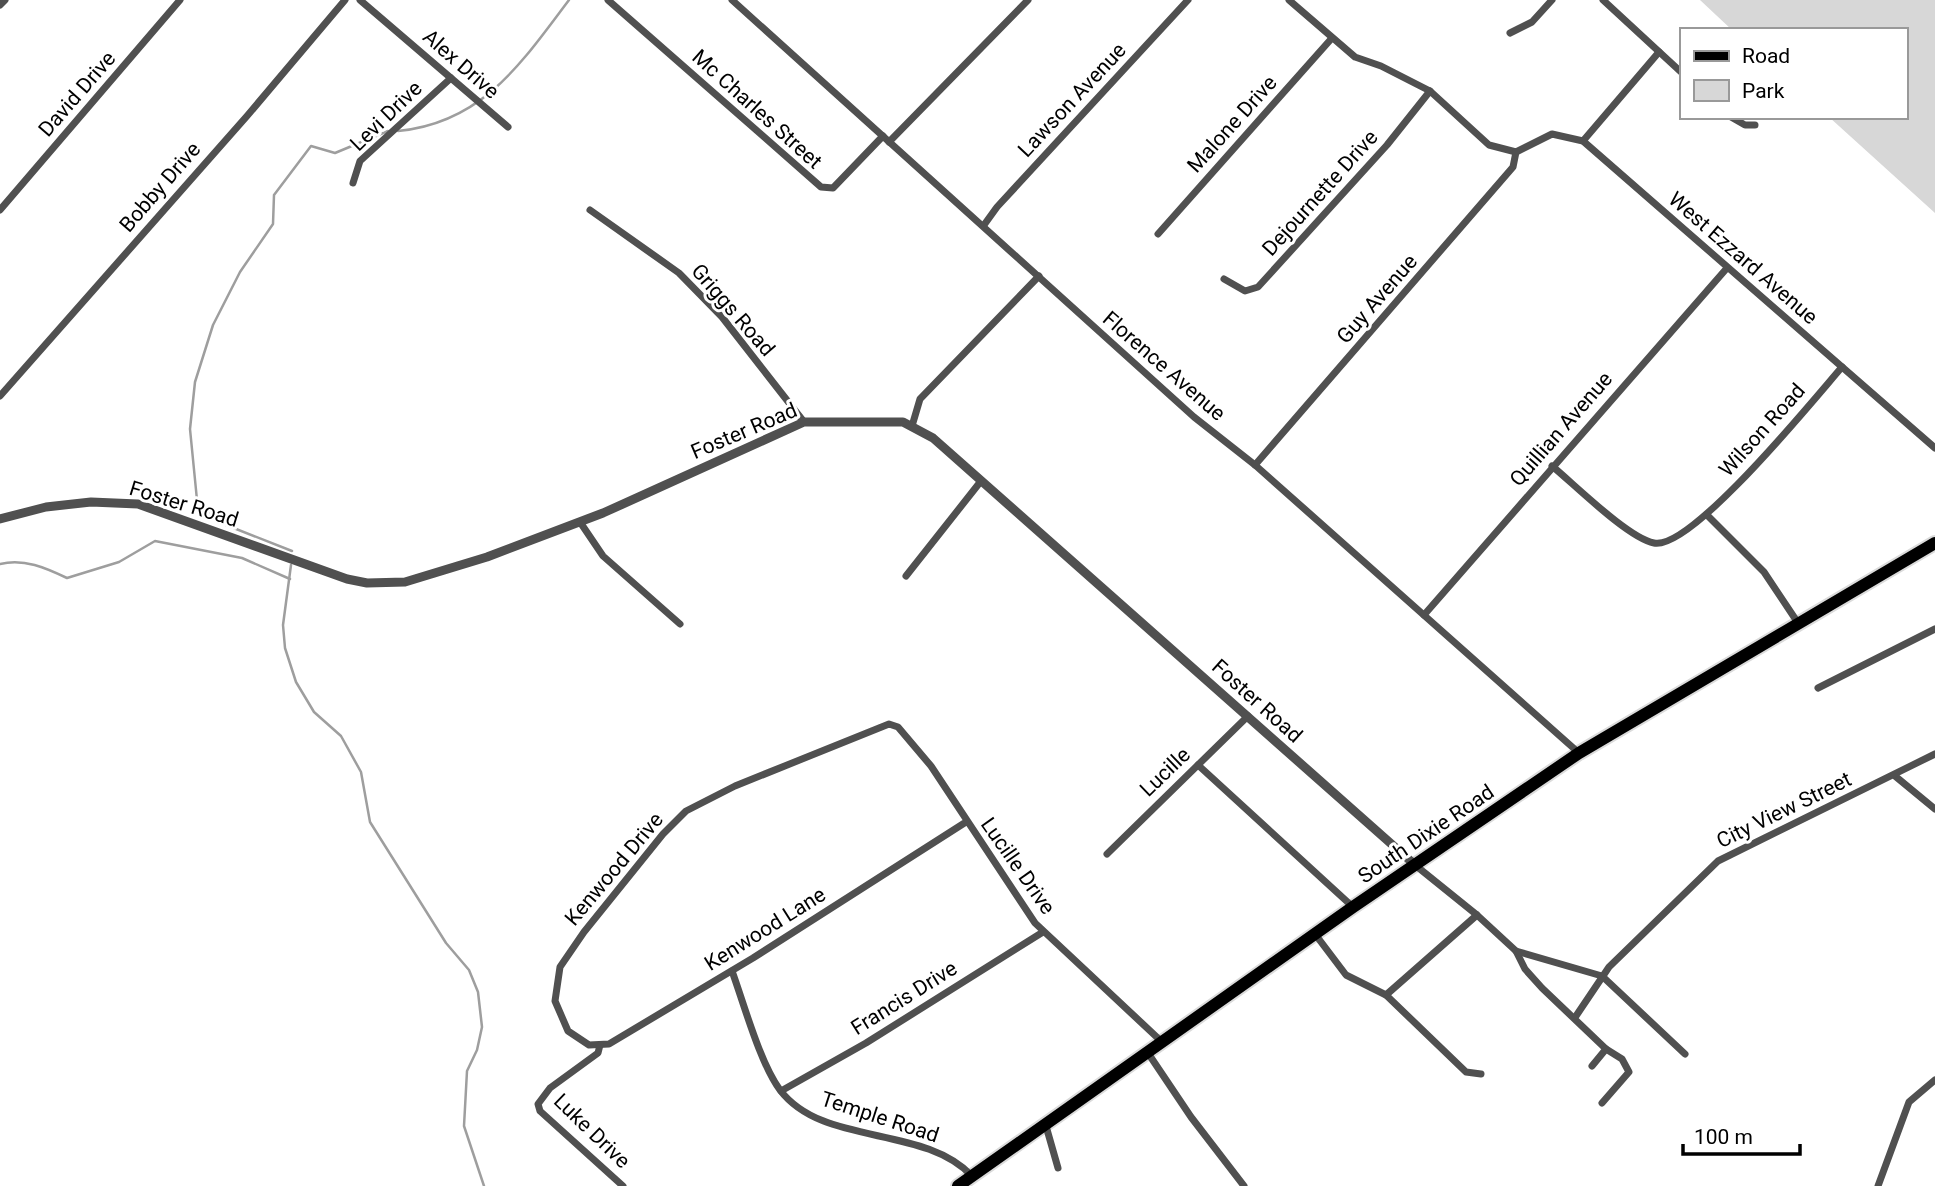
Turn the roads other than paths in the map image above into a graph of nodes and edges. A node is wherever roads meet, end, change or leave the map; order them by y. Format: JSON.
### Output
{"nodes":[{"id":1,"x":5,"y":0,"type":"edge"},
{"id":2,"x":180,"y":0,"type":"edge"},
{"id":3,"x":345,"y":0,"type":"edge"},
{"id":4,"x":360,"y":0,"type":"edge"},
{"id":5,"x":608,"y":0,"type":"edge"},
{"id":6,"x":732,"y":0,"type":"edge"},
{"id":7,"x":1028,"y":0,"type":"edge"},
{"id":8,"x":1188,"y":0,"type":"edge"},
{"id":9,"x":1289,"y":0,"type":"edge"},
{"id":10,"x":1552,"y":0,"type":"edge"},
{"id":11,"x":1603,"y":0,"type":"edge"},
{"id":12,"x":0,"y":5,"type":"edge"},
{"id":13,"x":1510,"y":33,"type":"dead end"},
{"id":14,"x":1332,"y":38,"type":"junction"},
{"id":15,"x":1659,"y":51,"type":"junction"},
{"id":16,"x":1680,"y":71,"type":"edge"},
{"id":17,"x":451,"y":78,"type":"junction"},
{"id":18,"x":1430,"y":91,"type":"junction"},
{"id":19,"x":1734,"y":119,"type":"edge"},
{"id":20,"x":1755,"y":125,"type":"dead end"},
{"id":21,"x":508,"y":127,"type":"dead end"},
{"id":22,"x":886,"y":139,"type":"junction"},
{"id":23,"x":1583,"y":141,"type":"junction"},
{"id":24,"x":1516,"y":152,"type":"junction"},
{"id":25,"x":353,"y":183,"type":"dead end"},
{"id":26,"x":0,"y":210,"type":"edge"},
{"id":27,"x":590,"y":210,"type":"dead end"},
{"id":28,"x":985,"y":225,"type":"junction"},
{"id":29,"x":1158,"y":234,"type":"dead end"},
{"id":30,"x":1727,"y":268,"type":"junction"},
{"id":31,"x":1039,"y":276,"type":"junction"},
{"id":32,"x":1224,"y":279,"type":"dead end"},
{"id":33,"x":1842,"y":367,"type":"junction"},
{"id":34,"x":0,"y":396,"type":"edge"},
{"id":35,"x":804,"y":422,"type":"junction"},
{"id":36,"x":912,"y":426,"type":"junction"},
{"id":37,"x":1935,"y":448,"type":"edge"},
{"id":38,"x":1255,"y":465,"type":"junction"},
{"id":39,"x":1552,"y":466,"type":"junction"},
{"id":40,"x":981,"y":481,"type":"junction"},
{"id":41,"x":1707,"y":515,"type":"junction"},
{"id":42,"x":0,"y":519,"type":"edge"},
{"id":43,"x":580,"y":522,"type":"junction"},
{"id":44,"x":1935,"y":542,"type":"edge"},
{"id":45,"x":906,"y":576,"type":"dead end"},
{"id":46,"x":1424,"y":615,"type":"junction"},
{"id":47,"x":1798,"y":623,"type":"junction"},
{"id":48,"x":680,"y":624,"type":"dead end"},
{"id":49,"x":1935,"y":629,"type":"edge"},
{"id":50,"x":1818,"y":688,"type":"dead end"},
{"id":51,"x":1248,"y":716,"type":"junction"},
{"id":52,"x":892,"y":724,"type":"joint"},
{"id":53,"x":1579,"y":754,"type":"junction"},
{"id":54,"x":1935,"y":754,"type":"edge"},
{"id":55,"x":1198,"y":765,"type":"junction"},
{"id":56,"x":1895,"y":776,"type":"junction"},
{"id":57,"x":1935,"y":808,"type":"edge"},
{"id":58,"x":966,"y":821,"type":"junction"},
{"id":59,"x":1107,"y":854,"type":"dead end"},
{"id":60,"x":1414,"y":864,"type":"junction"},
{"id":61,"x":1353,"y":907,"type":"junction"},
{"id":62,"x":1478,"y":915,"type":"junction"},
{"id":63,"x":1043,"y":932,"type":"junction"},
{"id":64,"x":1315,"y":934,"type":"junction"},
{"id":65,"x":1516,"y":951,"type":"junction"},
{"id":66,"x":732,"y":971,"type":"junction"},
{"id":67,"x":1602,"y":976,"type":"junction"},
{"id":68,"x":1386,"y":995,"type":"junction"},
{"id":69,"x":1576,"y":1016,"type":"junction"},
{"id":70,"x":1162,"y":1042,"type":"junction"},
{"id":71,"x":600,"y":1045,"type":"junction"},
{"id":72,"x":1606,"y":1049,"type":"junction"},
{"id":73,"x":1148,"y":1053,"type":"junction"},
{"id":74,"x":1685,"y":1054,"type":"dead end"},
{"id":75,"x":1592,"y":1066,"type":"dead end"},
{"id":76,"x":1481,"y":1074,"type":"dead end"},
{"id":77,"x":1935,"y":1080,"type":"edge"},
{"id":78,"x":781,"y":1091,"type":"junction"},
{"id":79,"x":1602,"y":1103,"type":"dead end"},
{"id":80,"x":1046,"y":1126,"type":"junction"},
{"id":81,"x":1058,"y":1168,"type":"dead end"},
{"id":82,"x":972,"y":1176,"type":"junction"},
{"id":83,"x":623,"y":1186,"type":"edge"},
{"id":84,"x":958,"y":1186,"type":"edge"},
{"id":85,"x":1244,"y":1186,"type":"edge"},
{"id":86,"x":1878,"y":1186,"type":"edge"}],
"edges":[{"from":1,"to":12,"type":"street"},
{"from":2,"to":26,"type":"street","name":"David Drive"},
{"from":3,"to":34,"type":"street","name":"Bobby Drive"},
{"from":4,"to":17,"type":"street","name":"Alex Drive"},
{"from":5,"to":22,"type":"street","name":"Mc Charles Street"},
{"from":6,"to":22,"type":"street","name":"Florence Avenue"},
{"from":7,"to":22,"type":"street"},
{"from":8,"to":28,"type":"street","name":"Lawson Avenue"},
{"from":9,"to":14,"type":"street"},
{"from":10,"to":13,"type":"street"},
{"from":11,"to":15,"type":"street"},
{"from":14,"to":18,"type":"street"},
{"from":14,"to":29,"type":"street","name":"Malone Drive"},
{"from":15,"to":16,"type":"street"},
{"from":15,"to":23,"type":"street"},
{"from":17,"to":21,"type":"street","name":"Alex Drive"},
{"from":17,"to":25,"type":"street","name":"Levi Drive"},
{"from":18,"to":24,"type":"street"},
{"from":18,"to":32,"type":"street","name":"Dejournette Drive"},
{"from":19,"to":20,"type":"street"},
{"from":22,"to":28,"type":"street","name":"Florence Avenue"},
{"from":23,"to":24,"type":"street"},
{"from":23,"to":30,"type":"street","name":"West Ezzard Avenue"},
{"from":24,"to":38,"type":"street","name":"Guy Avenue"},
{"from":27,"to":35,"type":"street","name":"Griggs Road"},
{"from":28,"to":31,"type":"street","name":"Florence Avenue"},
{"from":30,"to":33,"type":"street","name":"West Ezzard Avenue"},
{"from":30,"to":39,"type":"street","name":"Quillian Avenue"},
{"from":31,"to":36,"type":"street"},
{"from":31,"to":38,"type":"street","name":"Florence Avenue"},
{"from":33,"to":37,"type":"street","name":"West Ezzard Avenue"},
{"from":33,"to":41,"type":"street","name":"Wilson Road"},
{"from":35,"to":36,"type":"street","name":"Foster Road"},
{"from":35,"to":43,"type":"street","name":"Foster Road"},
{"from":36,"to":40,"type":"street","name":"Foster Road"},
{"from":38,"to":46,"type":"street","name":"Florence Avenue"},
{"from":39,"to":41,"type":"street","name":"Wilson Road"},
{"from":39,"to":46,"type":"street","name":"Quillian Avenue"},
{"from":40,"to":45,"type":"street"},
{"from":40,"to":51,"type":"street","name":"Foster Road"},
{"from":41,"to":47,"type":"street"},
{"from":42,"to":43,"type":"street","name":"Foster Road"},
{"from":43,"to":48,"type":"street"},
{"from":44,"to":47,"type":"main road","name":"South Dixie Road"},
{"from":46,"to":53,"type":"street","name":"Florence Avenue"},
{"from":47,"to":53,"type":"main road","name":"South Dixie Road"},
{"from":49,"to":50,"type":"street"},
{"from":51,"to":55,"type":"street","name":"Lucille"},
{"from":51,"to":60,"type":"street","name":"Foster Road"},
{"from":52,"to":58,"type":"street","name":"Lucille Drive"},
{"from":52,"to":71,"type":"street","name":"Kenwood Drive"},
{"from":53,"to":60,"type":"main road","name":"South Dixie Road"},
{"from":54,"to":56,"type":"street","name":"City View Street"},
{"from":55,"to":59,"type":"street","name":"Lucille"},
{"from":55,"to":61,"type":"street"},
{"from":56,"to":57,"type":"street"},
{"from":56,"to":67,"type":"street","name":"City View Street"},
{"from":58,"to":63,"type":"street","name":"Lucille Drive"},
{"from":58,"to":66,"type":"street","name":"Kenwood Lane"},
{"from":60,"to":61,"type":"main road","name":"South Dixie Road"},
{"from":60,"to":62,"type":"street"},
{"from":61,"to":64,"type":"main road","name":"South Dixie Road"},
{"from":62,"to":65,"type":"street"},
{"from":62,"to":68,"type":"street"},
{"from":63,"to":70,"type":"street","name":"Lucille Drive"},
{"from":63,"to":78,"type":"street","name":"Francis Drive"},
{"from":64,"to":68,"type":"street"},
{"from":64,"to":70,"type":"main road","name":"South Dixie Road"},
{"from":65,"to":67,"type":"street"},
{"from":65,"to":69,"type":"street"},
{"from":66,"to":71,"type":"street","name":"Kenwood Lane"},
{"from":66,"to":78,"type":"street","name":"Temple Road"},
{"from":67,"to":69,"type":"street","name":"City View Street"},
{"from":67,"to":74,"type":"street"},
{"from":68,"to":76,"type":"street"},
{"from":69,"to":72,"type":"street"},
{"from":70,"to":73,"type":"main road","name":"South Dixie Road"},
{"from":71,"to":83,"type":"street","name":"Luke Drive"},
{"from":72,"to":75,"type":"street"},
{"from":72,"to":79,"type":"street"},
{"from":73,"to":80,"type":"main road","name":"South Dixie Road"},
{"from":73,"to":85,"type":"street"},
{"from":77,"to":86,"type":"street"},
{"from":78,"to":82,"type":"street","name":"Temple Road"},
{"from":80,"to":81,"type":"street"},
{"from":80,"to":82,"type":"main road","name":"South Dixie Road"},
{"from":82,"to":84,"type":"main road","name":"South Dixie Road"}]}
